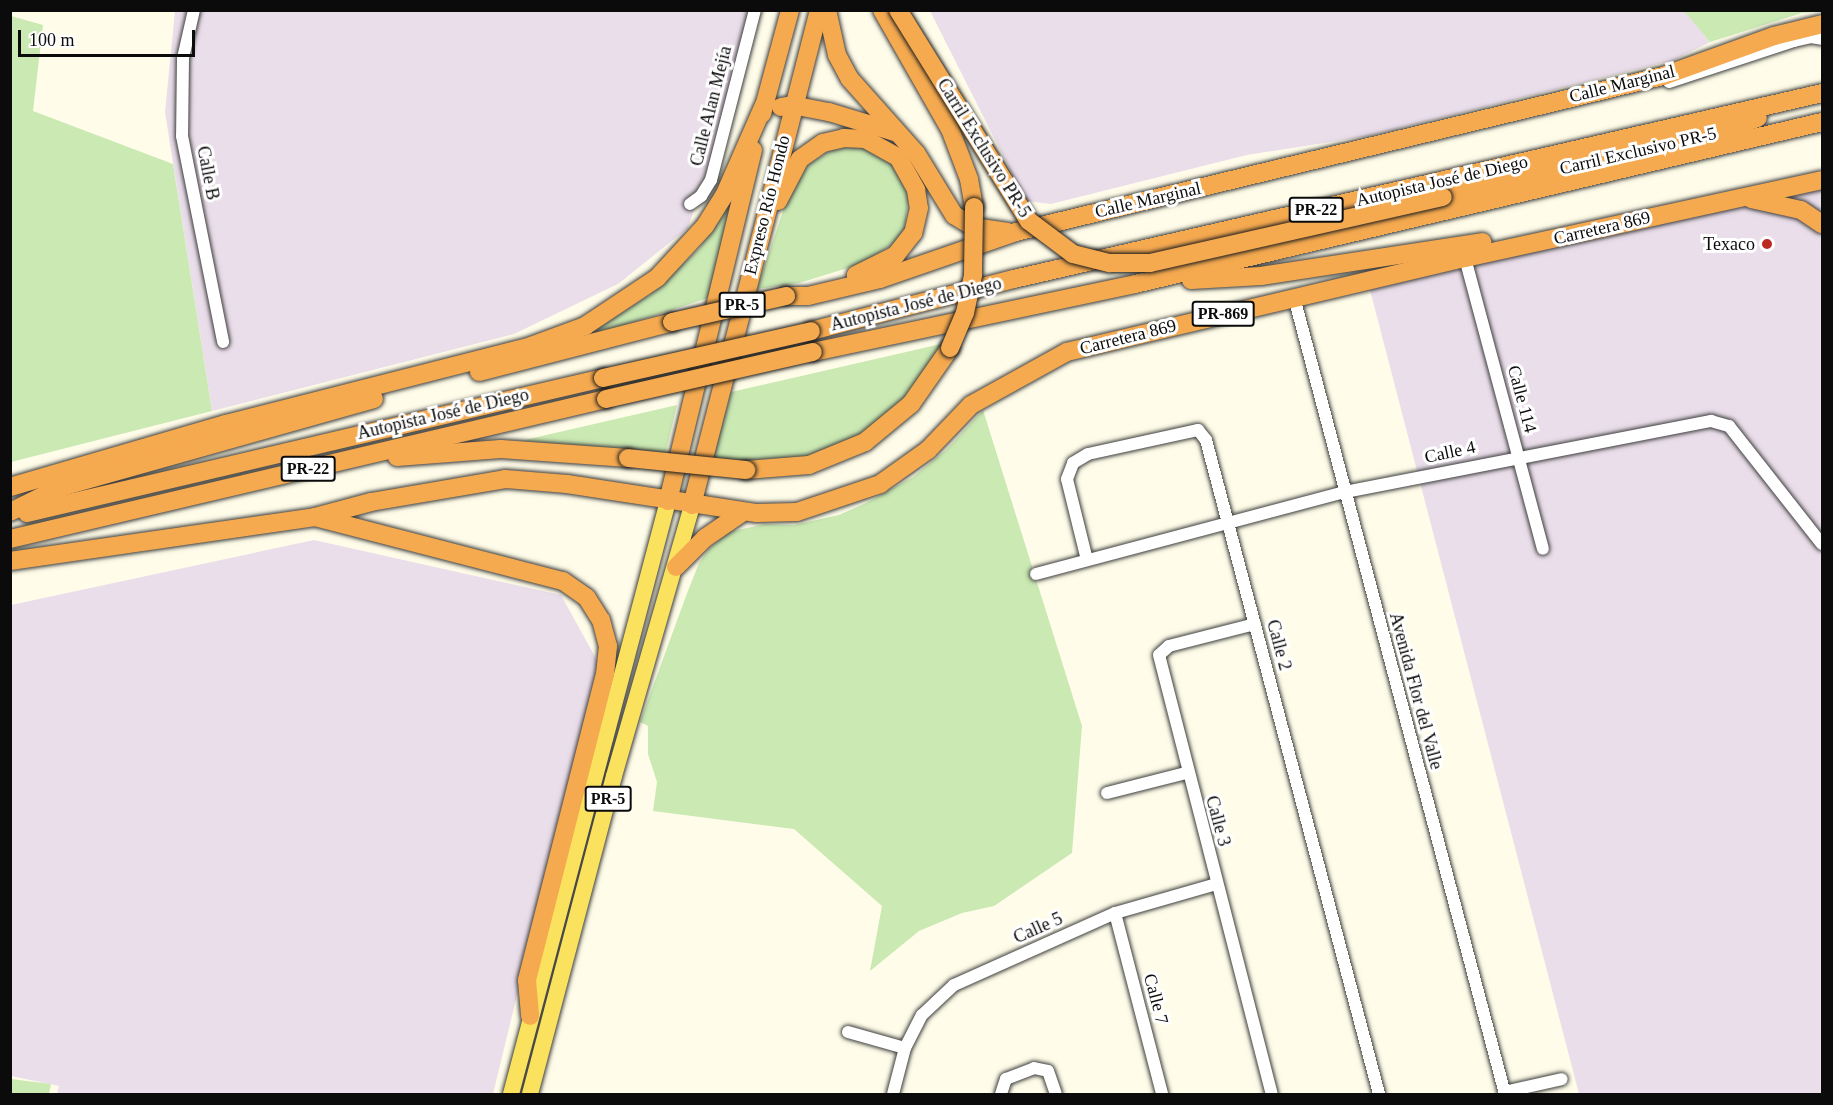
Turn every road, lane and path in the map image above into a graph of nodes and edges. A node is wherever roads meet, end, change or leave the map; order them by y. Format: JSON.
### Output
{"nodes":[{"id":1,"x":194,"y":10,"type":"edge"},
{"id":2,"x":755,"y":10,"type":"edge"},
{"id":3,"x":790,"y":10,"type":"edge"},
{"id":4,"x":819,"y":10,"type":"edge"},
{"id":5,"x":827,"y":10,"type":"edge"},
{"id":6,"x":882,"y":10,"type":"edge"},
{"id":7,"x":898,"y":10,"type":"edge"},
{"id":8,"x":1822,"y":24,"type":"edge"},
{"id":9,"x":1822,"y":39,"type":"edge"},
{"id":10,"x":1822,"y":93,"type":"edge"},
{"id":11,"x":792,"y":105,"type":"junction"},
{"id":12,"x":763,"y":112,"type":"junction"},
{"id":13,"x":1822,"y":122,"type":"edge"},
{"id":14,"x":1726,"y":130,"type":"junction"},
{"id":15,"x":895,"y":132,"type":"junction"},
{"id":16,"x":1420,"y":136,"type":"junction"},
{"id":17,"x":1822,"y":180,"type":"edge"},
{"id":18,"x":1744,"y":197,"type":"junction"},
{"id":19,"x":690,"y":204,"type":"dead end"},
{"id":20,"x":1649,"y":217,"type":"junction"},
{"id":21,"x":1822,"y":224,"type":"edge"},
{"id":22,"x":1016,"y":232,"type":"junction"},
{"id":23,"x":760,"y":234,"type":"junction"},
{"id":24,"x":1465,"y":258,"type":"junction"},
{"id":25,"x":1135,"y":284,"type":"junction"},
{"id":26,"x":786,"y":296,"type":"junction"},
{"id":27,"x":1294,"y":297,"type":"junction"},
{"id":28,"x":223,"y":342,"type":"dead end"},
{"id":29,"x":1519,"y":456,"type":"junction"},
{"id":30,"x":353,"y":459,"type":"junction"},
{"id":31,"x":10,"y":487,"type":"edge"},
{"id":32,"x":1345,"y":492,"type":"junction"},
{"id":33,"x":668,"y":501,"type":"junction"},
{"id":34,"x":692,"y":505,"type":"junction"},
{"id":35,"x":10,"y":512,"type":"edge"},
{"id":36,"x":743,"y":512,"type":"junction"},
{"id":37,"x":10,"y":516,"type":"edge"},
{"id":38,"x":315,"y":517,"type":"junction"},
{"id":39,"x":1228,"y":523,"type":"junction"},
{"id":40,"x":10,"y":539,"type":"edge"},
{"id":41,"x":1822,"y":542,"type":"edge"},
{"id":42,"x":1543,"y":549,"type":"dead end"},
{"id":43,"x":1087,"y":560,"type":"junction"},
{"id":44,"x":10,"y":561,"type":"edge"},
{"id":45,"x":676,"y":567,"type":"junction"},
{"id":46,"x":1036,"y":574,"type":"dead end"},
{"id":47,"x":1255,"y":624,"type":"junction"},
{"id":48,"x":1186,"y":773,"type":"junction"},
{"id":49,"x":1107,"y":793,"type":"dead end"},
{"id":50,"x":577,"y":836,"type":"junction"},
{"id":51,"x":1216,"y":884,"type":"junction"},
{"id":52,"x":1115,"y":913,"type":"junction"},
{"id":53,"x":565,"y":962,"type":"junction"},
{"id":54,"x":530,"y":1016,"type":"junction"},
{"id":55,"x":848,"y":1032,"type":"dead end"},
{"id":56,"x":905,"y":1048,"type":"junction"},
{"id":57,"x":1562,"y":1079,"type":"dead end"},
{"id":58,"x":1504,"y":1093,"type":"edge"},
{"id":59,"x":511,"y":1095,"type":"edge"},
{"id":60,"x":530,"y":1095,"type":"edge"},
{"id":61,"x":893,"y":1095,"type":"edge"},
{"id":62,"x":1001,"y":1095,"type":"edge"},
{"id":63,"x":1056,"y":1095,"type":"edge"},
{"id":64,"x":1162,"y":1095,"type":"edge"},
{"id":65,"x":1272,"y":1095,"type":"edge"},
{"id":66,"x":1379,"y":1095,"type":"edge"}],
"edges":[{"from":1,"to":28,"type":"street","name":"Calle B"},
{"from":2,"to":19,"type":"street","name":"Calle Alan Mejía"},
{"from":3,"to":12,"type":"highway","name":"Expreso Río Hondo","number":"PR-5"},
{"from":4,"to":11,"type":"highway","name":"Expreso Río Hondo","number":"PR-5"},
{"from":5,"to":15,"type":"highway"},
{"from":6,"to":30,"type":"highway","bridge":true},
{"from":7,"to":14,"type":"highway","name":"Carril Exclusivo PR-5","bridge":true},
{"from":8,"to":16,"type":"highway","name":"Calle Marginal"},
{"from":9,"to":16,"type":"street","name":"Calle Marginal"},
{"from":10,"to":14,"type":"highway"},
{"from":10,"to":37,"type":"highway","name":"Autopista José de Diego","number":"PR-22","bridge":true},
{"from":11,"to":12,"type":"highway"},
{"from":11,"to":15,"type":"highway"},
{"from":11,"to":23,"type":"highway","name":"Expreso Río Hondo","number":"PR-5"},
{"from":12,"to":31,"type":"highway"},
{"from":12,"to":33,"type":"highway","name":"Expreso Río Hondo","number":"PR-5"},
{"from":13,"to":14,"type":"highway"},
{"from":13,"to":25,"type":"highway","name":"Autopista José de Diego","number":"PR-22"},
{"from":15,"to":22,"type":"highway"},
{"from":16,"to":22,"type":"highway","name":"Calle Marginal"},
{"from":17,"to":18,"type":"highway","name":"Carretera 869"},
{"from":18,"to":20,"type":"highway","name":"Carretera 869","number":"PR-869"},
{"from":18,"to":21,"type":"highway","number":"PR-869"},
{"from":20,"to":24,"type":"highway","name":"Carretera 869","number":"PR-869"},
{"from":20,"to":25,"type":"highway"},
{"from":22,"to":26,"type":"highway"},
{"from":23,"to":26,"type":"highway"},
{"from":23,"to":34,"type":"highway","name":"Expreso Río Hondo","number":"PR-5"},
{"from":24,"to":27,"type":"highway","name":"Carretera 869","number":"PR-869"},
{"from":24,"to":29,"type":"street","name":"Calle 114"},
{"from":25,"to":30,"type":"highway","name":"Autopista José de Diego","number":"PR-22","bridge":true},
{"from":26,"to":35,"type":"highway","bridge":true},
{"from":27,"to":32,"type":"street","name":"Avenida Flor del Valle"},
{"from":27,"to":36,"type":"highway","name":"Carretera 869","number":"PR-869"},
{"from":29,"to":32,"type":"street","name":"Calle 4"},
{"from":29,"to":41,"type":"street","name":"Calle 4"},
{"from":29,"to":42,"type":"street","name":"Calle 114"},
{"from":30,"to":40,"type":"highway","name":"Autopista José de Diego","number":"PR-22"},
{"from":32,"to":39,"type":"street","name":"Calle 4"},
{"from":32,"to":58,"type":"street","name":"Avenida Flor del Valle"},
{"from":33,"to":34,"type":"highway","name":"Carretera 869"},
{"from":33,"to":38,"type":"highway","name":"Carretera 869"},
{"from":33,"to":50,"type":"main road","number":"PR-5"},
{"from":34,"to":36,"type":"highway","name":"Carretera 869","number":"PR-869"},
{"from":34,"to":45,"type":"main road","number":"PR-5"},
{"from":36,"to":45,"type":"highway"},
{"from":38,"to":44,"type":"highway","name":"Carretera 869"},
{"from":38,"to":54,"type":"highway"},
{"from":39,"to":43,"type":"street","name":"Calle 4"},
{"from":39,"to":43,"type":"street","name":"Calle 2"},
{"from":39,"to":47,"type":"street","name":"Calle 2"},
{"from":43,"to":46,"type":"street","name":"Calle 4"},
{"from":45,"to":53,"type":"main road","number":"PR-5"},
{"from":47,"to":48,"type":"street","name":"Calle 3"},
{"from":47,"to":66,"type":"street","name":"Calle 2"},
{"from":48,"to":49,"type":"street"},
{"from":48,"to":51,"type":"street","name":"Calle 3"},
{"from":50,"to":53,"type":"main road"},
{"from":50,"to":54,"type":"main road","number":"PR-5"},
{"from":51,"to":52,"type":"street","name":"Calle 5"},
{"from":51,"to":65,"type":"street","name":"Calle 3"},
{"from":52,"to":56,"type":"street","name":"Calle 5"},
{"from":52,"to":64,"type":"street","name":"Calle 7"},
{"from":53,"to":60,"type":"main road","number":"PR-5"},
{"from":54,"to":59,"type":"main road","number":"PR-5"},
{"from":55,"to":56,"type":"street"},
{"from":56,"to":61,"type":"street","name":"Calle 5"},
{"from":57,"to":58,"type":"street"},
{"from":62,"to":63,"type":"street"}]}
